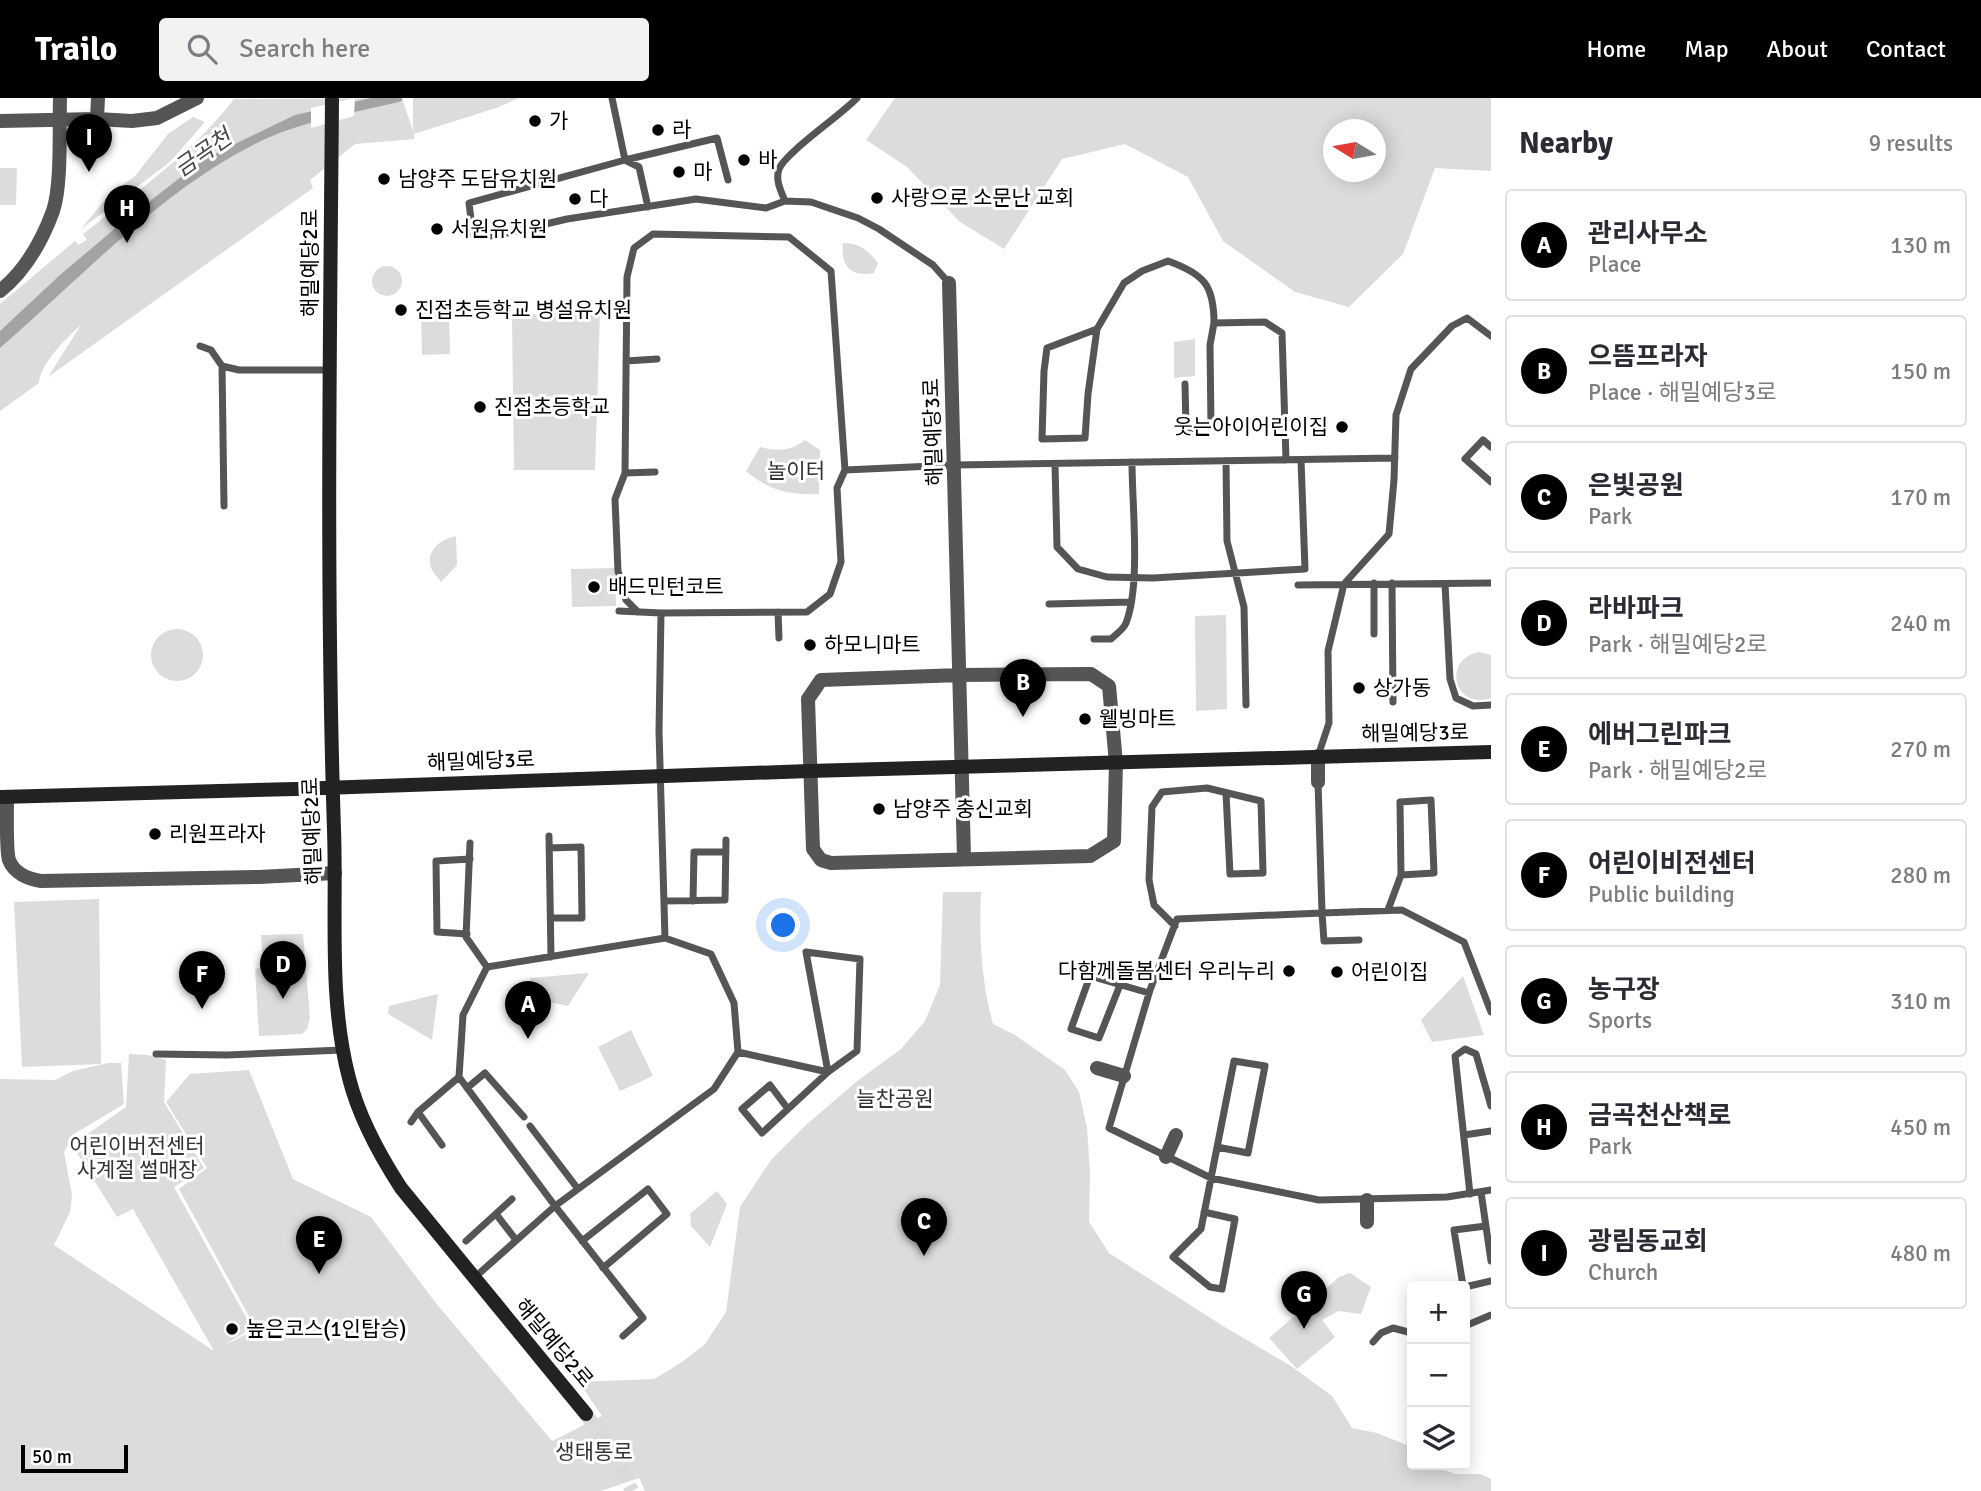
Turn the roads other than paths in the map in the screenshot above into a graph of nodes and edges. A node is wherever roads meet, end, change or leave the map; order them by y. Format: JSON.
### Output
{"nodes":[{"id":1,"x":60,"y":98,"type":"edge"},
{"id":2,"x":98,"y":98,"type":"edge"},
{"id":3,"x":198,"y":98,"type":"edge"},
{"id":4,"x":332,"y":98,"type":"edge"},
{"id":5,"x":612,"y":98,"type":"edge"},
{"id":6,"x":858,"y":98,"type":"edge"},
{"id":7,"x":97,"y":119,"type":"junction"},
{"id":8,"x":60,"y":120,"type":"junction"},
{"id":9,"x":0,"y":121,"type":"edge"},
{"id":10,"x":625,"y":160,"type":"junction"},
{"id":11,"x":728,"y":180,"type":"dead end"},
{"id":12,"x":785,"y":201,"type":"junction"},
{"id":13,"x":649,"y":207,"type":"junction"},
{"id":14,"x":949,"y":283,"type":"joint"},
{"id":15,"x":0,"y":291,"type":"edge"},
{"id":16,"x":1214,"y":323,"type":"junction"},
{"id":17,"x":1097,"y":329,"type":"junction"},
{"id":18,"x":1491,"y":336,"type":"edge"},
{"id":19,"x":200,"y":346,"type":"dead end"},
{"id":20,"x":657,"y":359,"type":"dead end"},
{"id":21,"x":626,"y":361,"type":"junction"},
{"id":22,"x":222,"y":366,"type":"junction"},
{"id":23,"x":331,"y":370,"type":"junction"},
{"id":24,"x":1185,"y":384,"type":"dead end"},
{"id":25,"x":1491,"y":447,"type":"edge"},
{"id":26,"x":1395,"y":458,"type":"junction"},
{"id":27,"x":1286,"y":460,"type":"junction"},
{"id":28,"x":1301,"y":460,"type":"junction"},
{"id":29,"x":1226,"y":461,"type":"junction"},
{"id":30,"x":1132,"y":463,"type":"junction"},
{"id":31,"x":1055,"y":464,"type":"junction"},
{"id":32,"x":955,"y":466,"type":"junction"},
{"id":33,"x":845,"y":470,"type":"junction"},
{"id":34,"x":655,"y":472,"type":"dead end"},
{"id":35,"x":625,"y":473,"type":"junction"},
{"id":36,"x":1491,"y":482,"type":"edge"},
{"id":37,"x":224,"y":506,"type":"dead end"},
{"id":38,"x":1236,"y":572,"type":"junction"},
{"id":39,"x":1134,"y":577,"type":"junction"},
{"id":40,"x":1374,"y":583,"type":"junction"},
{"id":41,"x":1392,"y":583,"type":"junction"},
{"id":42,"x":1445,"y":583,"type":"junction"},
{"id":43,"x":1491,"y":583,"type":"edge"},
{"id":44,"x":1344,"y":584,"type":"junction"},
{"id":45,"x":1298,"y":585,"type":"dead end"},
{"id":46,"x":1131,"y":602,"type":"junction"},
{"id":47,"x":1049,"y":604,"type":"dead end"},
{"id":48,"x":619,"y":611,"type":"dead end"},
{"id":49,"x":638,"y":612,"type":"junction"},
{"id":50,"x":778,"y":612,"type":"junction"},
{"id":51,"x":661,"y":613,"type":"junction"},
{"id":52,"x":1374,"y":634,"type":"dead end"},
{"id":53,"x":779,"y":638,"type":"dead end"},
{"id":54,"x":1094,"y":639,"type":"dead end"},
{"id":55,"x":961,"y":675,"type":"junction"},
{"id":56,"x":1392,"y":702,"type":"dead end"},
{"id":57,"x":1246,"y":705,"type":"dead end"},
{"id":58,"x":1491,"y":705,"type":"edge"},
{"id":59,"x":1491,"y":752,"type":"edge"},
{"id":60,"x":1318,"y":756,"type":"junction"},
{"id":61,"x":1116,"y":764,"type":"junction"},
{"id":62,"x":962,"y":768,"type":"junction"},
{"id":63,"x":809,"y":771,"type":"junction"},
{"id":64,"x":660,"y":776,"type":"junction"},
{"id":65,"x":1318,"y":782,"type":"joint"},
{"id":66,"x":332,"y":788,"type":"junction"},
{"id":67,"x":1226,"y":793,"type":"junction"},
{"id":68,"x":3,"y":797,"type":"edge"},
{"id":69,"x":549,"y":836,"type":"dead end"},
{"id":70,"x":726,"y":840,"type":"dead end"},
{"id":71,"x":470,"y":843,"type":"dead end"},
{"id":72,"x":549,"y":848,"type":"junction"},
{"id":73,"x":726,"y":852,"type":"junction"},
{"id":74,"x":4,"y":854,"type":"edge"},
{"id":75,"x":470,"y":859,"type":"junction"},
{"id":76,"x":964,"y":859,"type":"junction"},
{"id":77,"x":335,"y":873,"type":"junction"},
{"id":78,"x":1401,"y":875,"type":"junction"},
{"id":79,"x":664,"y":901,"type":"junction"},
{"id":80,"x":693,"y":901,"type":"junction"},
{"id":81,"x":1388,"y":911,"type":"junction"},
{"id":82,"x":1322,"y":913,"type":"junction"},
{"id":83,"x":551,"y":918,"type":"junction"},
{"id":84,"x":1175,"y":926,"type":"junction"},
{"id":85,"x":467,"y":934,"type":"junction"},
{"id":86,"x":666,"y":938,"type":"junction"},
{"id":87,"x":1359,"y":940,"type":"dead end"},
{"id":88,"x":551,"y":957,"type":"junction"},
{"id":89,"x":487,"y":967,"type":"junction"},
{"id":90,"x":1119,"y":985,"type":"junction"},
{"id":91,"x":1149,"y":993,"type":"junction"},
{"id":92,"x":1491,"y":1012,"type":"edge"},
{"id":93,"x":343,"y":1050,"type":"junction"},
{"id":94,"x":738,"y":1052,"type":"junction"},
{"id":95,"x":156,"y":1054,"type":"dead end"},
{"id":96,"x":1097,"y":1069,"type":"dead end"},
{"id":97,"x":828,"y":1072,"type":"junction"},
{"id":98,"x":1124,"y":1076,"type":"junction"},
{"id":99,"x":459,"y":1077,"type":"junction"},
{"id":100,"x":467,"y":1088,"type":"junction"},
{"id":101,"x":1491,"y":1106,"type":"edge"},
{"id":102,"x":788,"y":1110,"type":"junction"},
{"id":103,"x":418,"y":1112,"type":"junction"},
{"id":104,"x":524,"y":1117,"type":"dead end"},
{"id":105,"x":411,"y":1122,"type":"dead end"},
{"id":106,"x":530,"y":1126,"type":"dead end"},
{"id":107,"x":1491,"y":1132,"type":"edge"},
{"id":108,"x":1176,"y":1135,"type":"dead end"},
{"id":109,"x":1464,"y":1135,"type":"junction"},
{"id":110,"x":442,"y":1145,"type":"dead end"},
{"id":111,"x":1217,"y":1147,"type":"junction"},
{"id":112,"x":1166,"y":1157,"type":"junction"},
{"id":113,"x":1211,"y":1178,"type":"junction"},
{"id":114,"x":578,"y":1189,"type":"junction"},
{"id":115,"x":1491,"y":1190,"type":"edge"},
{"id":116,"x":1481,"y":1192,"type":"junction"},
{"id":117,"x":1470,"y":1194,"type":"junction"},
{"id":118,"x":512,"y":1199,"type":"dead end"},
{"id":119,"x":1367,"y":1200,"type":"junction"},
{"id":120,"x":555,"y":1206,"type":"junction"},
{"id":121,"x":1204,"y":1212,"type":"junction"},
{"id":122,"x":496,"y":1214,"type":"junction"},
{"id":123,"x":1367,"y":1222,"type":"dead end"},
{"id":124,"x":1486,"y":1226,"type":"junction"},
{"id":125,"x":516,"y":1240,"type":"junction"},
{"id":126,"x":466,"y":1241,"type":"dead end"},
{"id":127,"x":582,"y":1241,"type":"junction"},
{"id":128,"x":1491,"y":1261,"type":"edge"},
{"id":129,"x":603,"y":1268,"type":"junction"},
{"id":130,"x":473,"y":1279,"type":"junction"},
{"id":131,"x":1463,"y":1281,"type":"edge"},
{"id":132,"x":1491,"y":1282,"type":"edge"},
{"id":133,"x":1470,"y":1286,"type":"edge"},
{"id":134,"x":1491,"y":1315,"type":"edge"},
{"id":135,"x":1470,"y":1324,"type":"edge"},
{"id":136,"x":1407,"y":1332,"type":"edge"},
{"id":137,"x":623,"y":1336,"type":"dead end"},
{"id":138,"x":1373,"y":1342,"type":"dead end"},
{"id":139,"x":586,"y":1414,"type":"tunnel mouth"}],
"edges":[{"from":1,"to":8,"type":"street"},
{"from":2,"to":7,"type":"street"},
{"from":3,"to":7,"type":"street"},
{"from":4,"to":23,"type":"street","name":"해밀예당2로"},
{"from":5,"to":10,"type":"lane"},
{"from":6,"to":12,"type":"lane"},
{"from":7,"to":8,"type":"street"},
{"from":8,"to":9,"type":"street"},
{"from":8,"to":15,"type":"street"},
{"from":10,"to":11,"type":"lane"},
{"from":10,"to":13,"type":"lane"},
{"from":10,"to":13,"type":"lane","name":"해밀예당3로"},
{"from":12,"to":13,"type":"lane","name":"해밀예당3로"},
{"from":12,"to":14,"type":"lane","name":"해밀예당3로"},
{"from":14,"to":32,"type":"street","name":"해밀예당3로"},
{"from":16,"to":17,"type":"lane"},
{"from":16,"to":24,"type":"lane"},
{"from":16,"to":27,"type":"lane"},
{"from":17,"to":17,"type":"lane"},
{"from":18,"to":26,"type":"lane"},
{"from":19,"to":22,"type":"lane"},
{"from":20,"to":21,"type":"lane"},
{"from":21,"to":33,"type":"lane"},
{"from":21,"to":35,"type":"lane"},
{"from":22,"to":23,"type":"lane"},
{"from":22,"to":37,"type":"lane"},
{"from":23,"to":66,"type":"street","name":"해밀예당2로"},
{"from":25,"to":36,"type":"lane"},
{"from":26,"to":28,"type":"lane"},
{"from":26,"to":44,"type":"lane"},
{"from":27,"to":28,"type":"lane"},
{"from":27,"to":29,"type":"lane"},
{"from":28,"to":38,"type":"lane"},
{"from":29,"to":30,"type":"lane"},
{"from":29,"to":38,"type":"lane"},
{"from":30,"to":31,"type":"lane"},
{"from":30,"to":39,"type":"lane"},
{"from":31,"to":32,"type":"lane"},
{"from":31,"to":39,"type":"lane"},
{"from":32,"to":33,"type":"lane"},
{"from":32,"to":55,"type":"street","name":"해밀예당3로"},
{"from":33,"to":50,"type":"lane"},
{"from":34,"to":35,"type":"lane"},
{"from":35,"to":49,"type":"lane"},
{"from":38,"to":39,"type":"lane"},
{"from":38,"to":57,"type":"lane"},
{"from":39,"to":46,"type":"lane"},
{"from":40,"to":41,"type":"lane"},
{"from":40,"to":44,"type":"lane"},
{"from":40,"to":52,"type":"lane"},
{"from":41,"to":42,"type":"lane"},
{"from":41,"to":56,"type":"lane"},
{"from":42,"to":43,"type":"lane"},
{"from":42,"to":58,"type":"lane"},
{"from":44,"to":45,"type":"lane"},
{"from":44,"to":60,"type":"lane"},
{"from":46,"to":47,"type":"lane"},
{"from":46,"to":54,"type":"lane"},
{"from":48,"to":49,"type":"lane"},
{"from":49,"to":51,"type":"lane"},
{"from":50,"to":51,"type":"lane"},
{"from":50,"to":53,"type":"lane"},
{"from":51,"to":64,"type":"lane"},
{"from":55,"to":61,"type":"street"},
{"from":55,"to":62,"type":"street","name":"해밀예당3로"},
{"from":55,"to":63,"type":"street"},
{"from":59,"to":60,"type":"street","name":"해밀예당3로"},
{"from":60,"to":61,"type":"street","name":"해밀예당3로"},
{"from":60,"to":65,"type":"street"},
{"from":61,"to":62,"type":"street","name":"해밀예당3로"},
{"from":61,"to":76,"type":"street"},
{"from":62,"to":63,"type":"street","name":"해밀예당3로"},
{"from":62,"to":76,"type":"street"},
{"from":63,"to":64,"type":"street","name":"해밀예당3로"},
{"from":63,"to":76,"type":"street"},
{"from":64,"to":66,"type":"street","name":"해밀예당3로"},
{"from":64,"to":79,"type":"lane"},
{"from":65,"to":82,"type":"lane"},
{"from":66,"to":68,"type":"street","name":"해밀예당3로"},
{"from":66,"to":77,"type":"street","name":"해밀예당2로"},
{"from":67,"to":67,"type":"lane"},
{"from":67,"to":84,"type":"lane"},
{"from":68,"to":74,"type":"street"},
{"from":69,"to":72,"type":"lane"},
{"from":70,"to":73,"type":"lane"},
{"from":71,"to":75,"type":"lane"},
{"from":72,"to":83,"type":"lane"},
{"from":72,"to":83,"type":"lane"},
{"from":73,"to":80,"type":"lane"},
{"from":73,"to":80,"type":"lane"},
{"from":74,"to":77,"type":"street"},
{"from":75,"to":85,"type":"lane"},
{"from":75,"to":85,"type":"lane"},
{"from":77,"to":93,"type":"street","name":"해밀예당2로"},
{"from":78,"to":78,"type":"lane"},
{"from":78,"to":81,"type":"lane"},
{"from":79,"to":80,"type":"lane"},
{"from":79,"to":86,"type":"lane"},
{"from":81,"to":82,"type":"lane"},
{"from":81,"to":92,"type":"lane"},
{"from":82,"to":84,"type":"lane"},
{"from":82,"to":87,"type":"lane"},
{"from":83,"to":88,"type":"lane"},
{"from":84,"to":91,"type":"lane"},
{"from":85,"to":89,"type":"lane"},
{"from":86,"to":88,"type":"lane"},
{"from":86,"to":94,"type":"lane"},
{"from":88,"to":89,"type":"lane"},
{"from":89,"to":99,"type":"lane"},
{"from":90,"to":90,"type":"lane"},
{"from":90,"to":91,"type":"lane"},
{"from":91,"to":98,"type":"lane"},
{"from":93,"to":95,"type":"lane"},
{"from":93,"to":130,"type":"street","name":"해밀예당2로"},
{"from":94,"to":97,"type":"lane"},
{"from":94,"to":114,"type":"lane"},
{"from":96,"to":98,"type":"street"},
{"from":97,"to":97,"type":"lane"},
{"from":97,"to":102,"type":"lane"},
{"from":98,"to":112,"type":"lane"},
{"from":99,"to":100,"type":"lane"},
{"from":99,"to":103,"type":"lane"},
{"from":100,"to":104,"type":"lane"},
{"from":100,"to":120,"type":"lane"},
{"from":101,"to":109,"type":"lane"},
{"from":102,"to":102,"type":"lane"},
{"from":103,"to":105,"type":"lane"},
{"from":103,"to":110,"type":"lane"},
{"from":106,"to":114,"type":"lane"},
{"from":107,"to":109,"type":"lane"},
{"from":108,"to":112,"type":"street"},
{"from":109,"to":117,"type":"lane"},
{"from":111,"to":111,"type":"lane"},
{"from":111,"to":113,"type":"lane"},
{"from":112,"to":113,"type":"lane"},
{"from":113,"to":119,"type":"lane"},
{"from":113,"to":121,"type":"lane"},
{"from":114,"to":120,"type":"lane"},
{"from":115,"to":116,"type":"lane"},
{"from":116,"to":117,"type":"lane"},
{"from":116,"to":124,"type":"lane"},
{"from":117,"to":119,"type":"lane"},
{"from":118,"to":122,"type":"lane"},
{"from":119,"to":123,"type":"street"},
{"from":120,"to":125,"type":"lane"},
{"from":120,"to":127,"type":"lane"},
{"from":121,"to":121,"type":"lane"},
{"from":122,"to":125,"type":"lane"},
{"from":122,"to":126,"type":"lane"},
{"from":124,"to":128,"type":"lane"},
{"from":124,"to":131,"type":"lane"},
{"from":125,"to":130,"type":"lane"},
{"from":127,"to":129,"type":"lane"},
{"from":127,"to":129,"type":"lane"},
{"from":129,"to":137,"type":"lane"},
{"from":130,"to":139,"type":"street","name":"해밀예당2로"},
{"from":132,"to":133,"type":"lane"},
{"from":134,"to":135,"type":"lane"},
{"from":136,"to":138,"type":"lane"}]}
